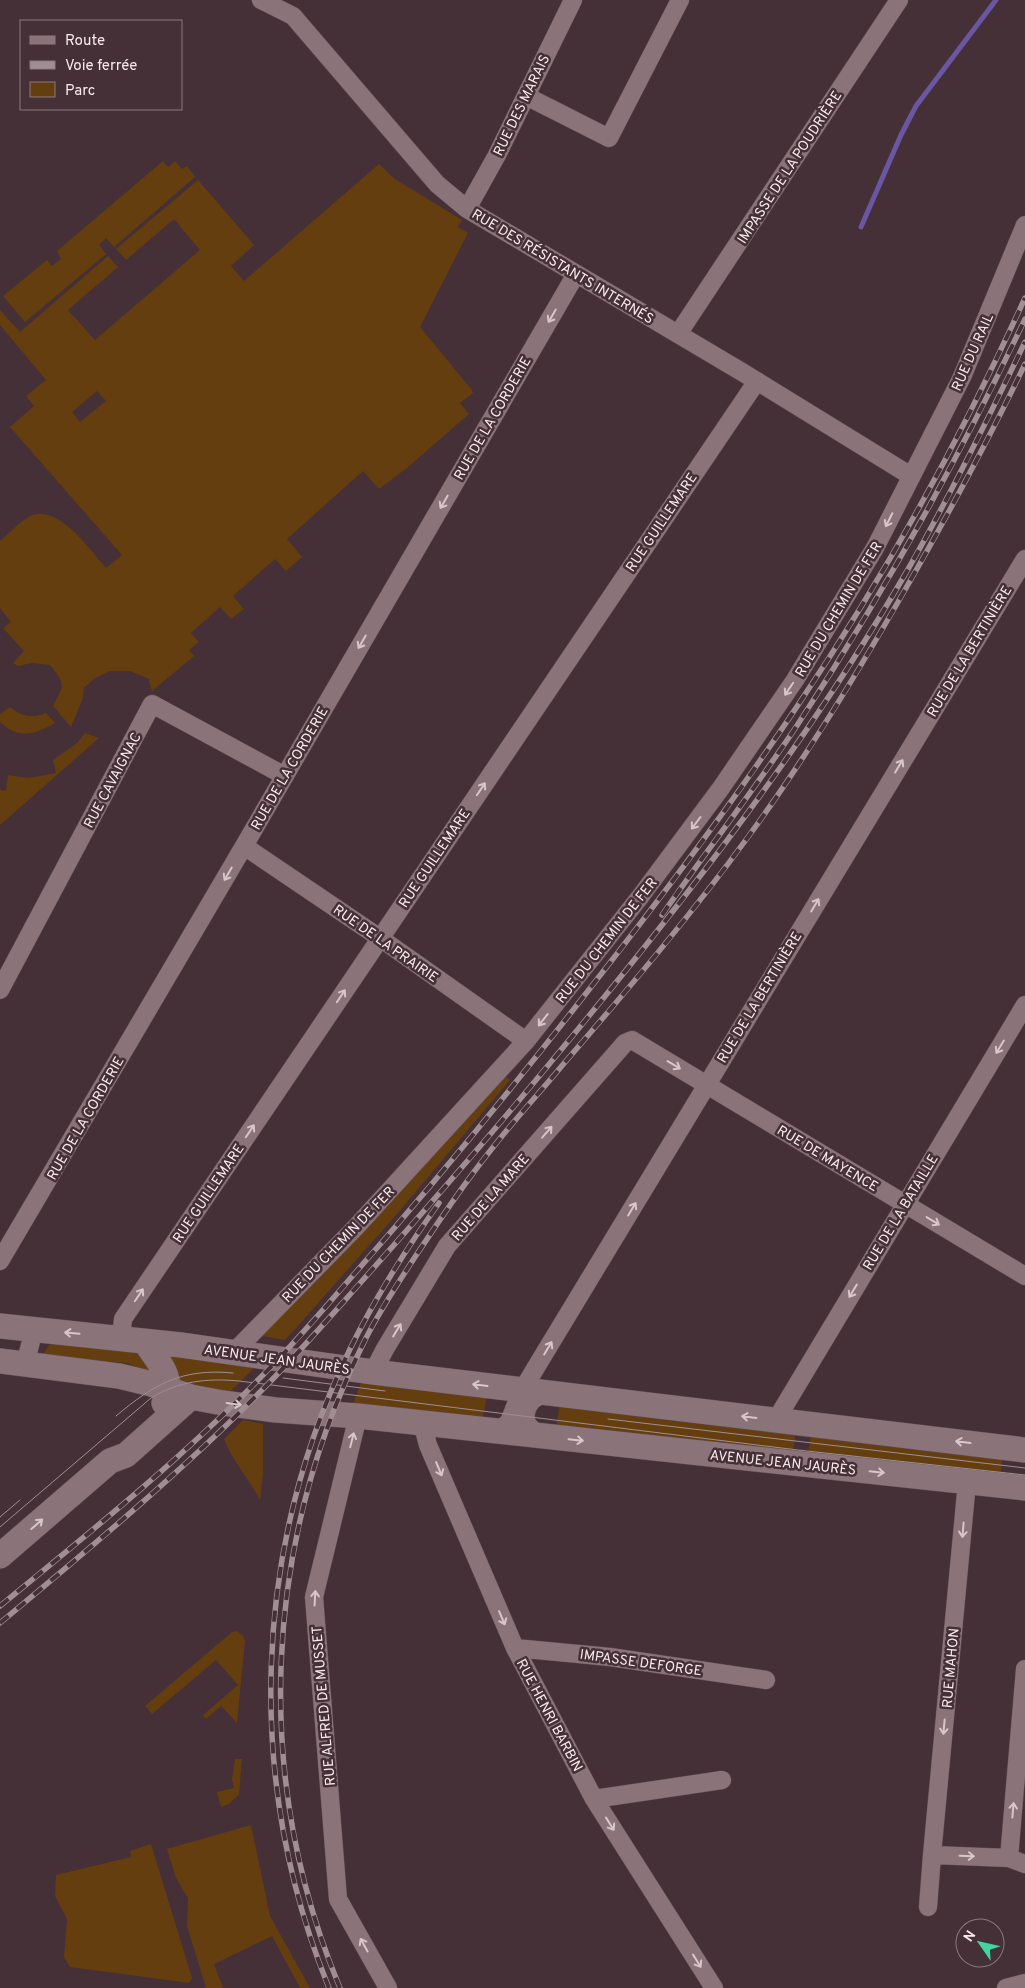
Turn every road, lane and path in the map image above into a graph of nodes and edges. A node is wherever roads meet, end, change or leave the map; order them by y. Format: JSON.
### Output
{"nodes":[{"id":1,"x":261,"y":0,"type":"edge"},
{"id":2,"x":573,"y":0,"type":"edge"},
{"id":3,"x":680,"y":0,"type":"edge"},
{"id":4,"x":899,"y":0,"type":"edge"},
{"id":5,"x":526,"y":96,"type":"junction"},
{"id":6,"x":467,"y":210,"type":"junction"},
{"id":7,"x":1025,"y":225,"type":"edge"},
{"id":8,"x":576,"y":274,"type":"junction"},
{"id":9,"x":678,"y":334,"type":"junction"},
{"id":10,"x":757,"y":381,"type":"junction"},
{"id":11,"x":912,"y":476,"type":"junction"},
{"id":12,"x":1025,"y":559,"type":"edge"},
{"id":13,"x":285,"y":776,"type":"junction"},
{"id":14,"x":244,"y":846,"type":"junction"},
{"id":15,"x":380,"y":938,"type":"junction"},
{"id":16,"x":0,"y":990,"type":"edge"},
{"id":17,"x":1025,"y":1005,"type":"edge"},
{"id":18,"x":632,"y":1040,"type":"joint"},
{"id":19,"x":526,"y":1042,"type":"junction"},
{"id":20,"x":707,"y":1085,"type":"junction"},
{"id":21,"x":905,"y":1204,"type":"junction"},
{"id":22,"x":0,"y":1262,"type":"edge"},
{"id":23,"x":1025,"y":1276,"type":"edge"},
{"id":24,"x":0,"y":1326,"type":"edge"},
{"id":25,"x":34,"y":1330,"type":"junction"},
{"id":26,"x":120,"y":1338,"type":"junction"},
{"id":27,"x":145,"y":1342,"type":"junction"},
{"id":28,"x":233,"y":1353,"type":"junction"},
{"id":29,"x":0,"y":1354,"type":"edge"},
{"id":30,"x":0,"y":1361,"type":"edge"},
{"id":31,"x":26,"y":1361,"type":"junction"},
{"id":32,"x":373,"y":1372,"type":"junction"},
{"id":33,"x":522,"y":1390,"type":"junction"},
{"id":34,"x":179,"y":1394,"type":"junction"},
{"id":35,"x":554,"y":1394,"type":"junction"},
{"id":36,"x":358,"y":1416,"type":"junction"},
{"id":37,"x":776,"y":1420,"type":"junction"},
{"id":38,"x":422,"y":1423,"type":"junction"},
{"id":39,"x":493,"y":1431,"type":"junction"},
{"id":40,"x":542,"y":1436,"type":"junction"},
{"id":41,"x":1025,"y":1450,"type":"edge"},
{"id":42,"x":968,"y":1482,"type":"junction"},
{"id":43,"x":1025,"y":1488,"type":"edge"},
{"id":44,"x":0,"y":1556,"type":"edge"},
{"id":45,"x":515,"y":1648,"type":"junction"},
{"id":46,"x":1025,"y":1669,"type":"edge"},
{"id":47,"x":766,"y":1680,"type":"dead end"},
{"id":48,"x":722,"y":1780,"type":"dead end"},
{"id":49,"x":594,"y":1799,"type":"junction"},
{"id":50,"x":932,"y":1855,"type":"junction"},
{"id":51,"x":1017,"y":1861,"type":"edge"},
{"id":52,"x":928,"y":1907,"type":"dead end"},
{"id":53,"x":388,"y":1988,"type":"edge"},
{"id":54,"x":714,"y":1988,"type":"edge"}],
"edges":[{"from":1,"to":6,"type":"street","name":"RUE DES RÉSISTANTS INTERNÉS"},
{"from":2,"to":5,"type":"street","name":"RUE DES MARAIS"},
{"from":3,"to":5,"type":"street"},
{"from":4,"to":9,"type":"street","name":"IMPASSE DE LA POUDRIÈRE"},
{"from":5,"to":6,"type":"street","name":"RUE DES MARAIS"},
{"from":6,"to":8,"type":"street","name":"RUE DES RÉSISTANTS INTERNÉS"},
{"from":7,"to":11,"type":"street","name":"RUE DU RAIL"},
{"from":8,"to":9,"type":"street","name":"RUE DES RÉSISTANTS INTERNÉS"},
{"from":8,"to":13,"type":"street","name":"RUE DE LA CORDERIE","one_way":true},
{"from":9,"to":10,"type":"street","name":"RUE DES RÉSISTANTS INTERNÉS"},
{"from":10,"to":11,"type":"street","name":"RUE DES RÉSISTANTS INTERNÉS"},
{"from":15,"to":10,"type":"street","name":"RUE GUILLEMARE","one_way":true},
{"from":11,"to":19,"type":"street","name":"RUE DU CHEMIN DE FER","one_way":true},
{"from":20,"to":12,"type":"street","name":"RUE DE LA BERTINIÈRE","one_way":true},
{"from":13,"to":14,"type":"street","name":"RUE DE LA CORDERIE"},
{"from":13,"to":16,"type":"street","name":"RUE CAVAIGNAC"},
{"from":14,"to":15,"type":"street","name":"RUE DE LA PRAIRIE"},
{"from":14,"to":22,"type":"street","name":"RUE DE LA CORDERIE","one_way":true},
{"from":15,"to":19,"type":"street","name":"RUE DE LA PRAIRIE"},
{"from":26,"to":15,"type":"street","name":"RUE GUILLEMARE","one_way":true},
{"from":17,"to":21,"type":"street","name":"RUE DE LA BATAILLE","one_way":true},
{"from":18,"to":20,"type":"street","name":"RUE DE MAYENCE","one_way":true},
{"from":32,"to":18,"type":"street","name":"RUE DE LA MARE","one_way":true},
{"from":19,"to":28,"type":"street","name":"RUE DU CHEMIN DE FER"},
{"from":20,"to":21,"type":"street","name":"RUE DE MAYENCE"},
{"from":33,"to":20,"type":"street","name":"RUE DE LA BERTINIÈRE","one_way":true},
{"from":21,"to":23,"type":"street","name":"RUE DE MAYENCE","one_way":true},
{"from":21,"to":37,"type":"street","name":"RUE DE LA BATAILLE","one_way":true},
{"from":24,"to":25,"type":"main road","name":"AVENUE JEAN JAURÈS"},
{"from":26,"to":25,"type":"main road","name":"AVENUE JEAN JAURÈS","one_way":true},
{"from":25,"to":31,"type":"street"},
{"from":26,"to":27,"type":"main road","name":"AVENUE JEAN JAURÈS"},
{"from":27,"to":28,"type":"main road","name":"AVENUE JEAN JAURÈS"},
{"from":27,"to":34,"type":"main road"},
{"from":28,"to":32,"type":"main road","name":"AVENUE JEAN JAURÈS"},
{"from":29,"to":31,"type":"street"},
{"from":30,"to":31,"type":"main road","name":"AVENUE JEAN JAURÈS"},
{"from":31,"to":34,"type":"main road","name":"AVENUE JEAN JAURÈS"},
{"from":33,"to":32,"type":"main road","name":"AVENUE JEAN JAURÈS","one_way":true},
{"from":33,"to":35,"type":"main road","name":"AVENUE JEAN JAURÈS"},
{"from":33,"to":39,"type":"street","name":"RUE DE LA BERTINIÈRE"},
{"from":34,"to":36,"type":"main road","name":"AVENUE JEAN JAURÈS","one_way":true},
{"from":44,"to":34,"type":"main road","one_way":true},
{"from":37,"to":35,"type":"main road","name":"AVENUE JEAN JAURÈS","one_way":true},
{"from":35,"to":40,"type":"street","name":"AVENUE JEAN JAURÈS"},
{"from":36,"to":38,"type":"main road","name":"AVENUE JEAN JAURÈS"},
{"from":53,"to":36,"type":"street","name":"RUE ALFRED DE MUSSET","one_way":true},
{"from":41,"to":37,"type":"main road","name":"AVENUE JEAN JAURÈS","one_way":true},
{"from":38,"to":39,"type":"main road","name":"AVENUE JEAN JAURÈS"},
{"from":38,"to":45,"type":"street","name":"RUE HENRI BARBIN","one_way":true},
{"from":39,"to":40,"type":"main road","name":"AVENUE JEAN JAURÈS"},
{"from":40,"to":42,"type":"main road","name":"AVENUE JEAN JAURÈS","one_way":true},
{"from":42,"to":43,"type":"main road","name":"AVENUE JEAN JAURÈS"},
{"from":42,"to":50,"type":"street","name":"RUE MAHON","one_way":true},
{"from":45,"to":47,"type":"street","name":"IMPASSE DEFORGE"},
{"from":45,"to":49,"type":"street","name":"RUE HENRI BARBIN"},
{"from":51,"to":46,"type":"street","one_way":true},
{"from":48,"to":49,"type":"street"},
{"from":49,"to":54,"type":"street","name":"RUE HENRI BARBIN","one_way":true},
{"from":50,"to":51,"type":"street","one_way":true},
{"from":50,"to":52,"type":"street","name":"RUE MAHON"}]}
